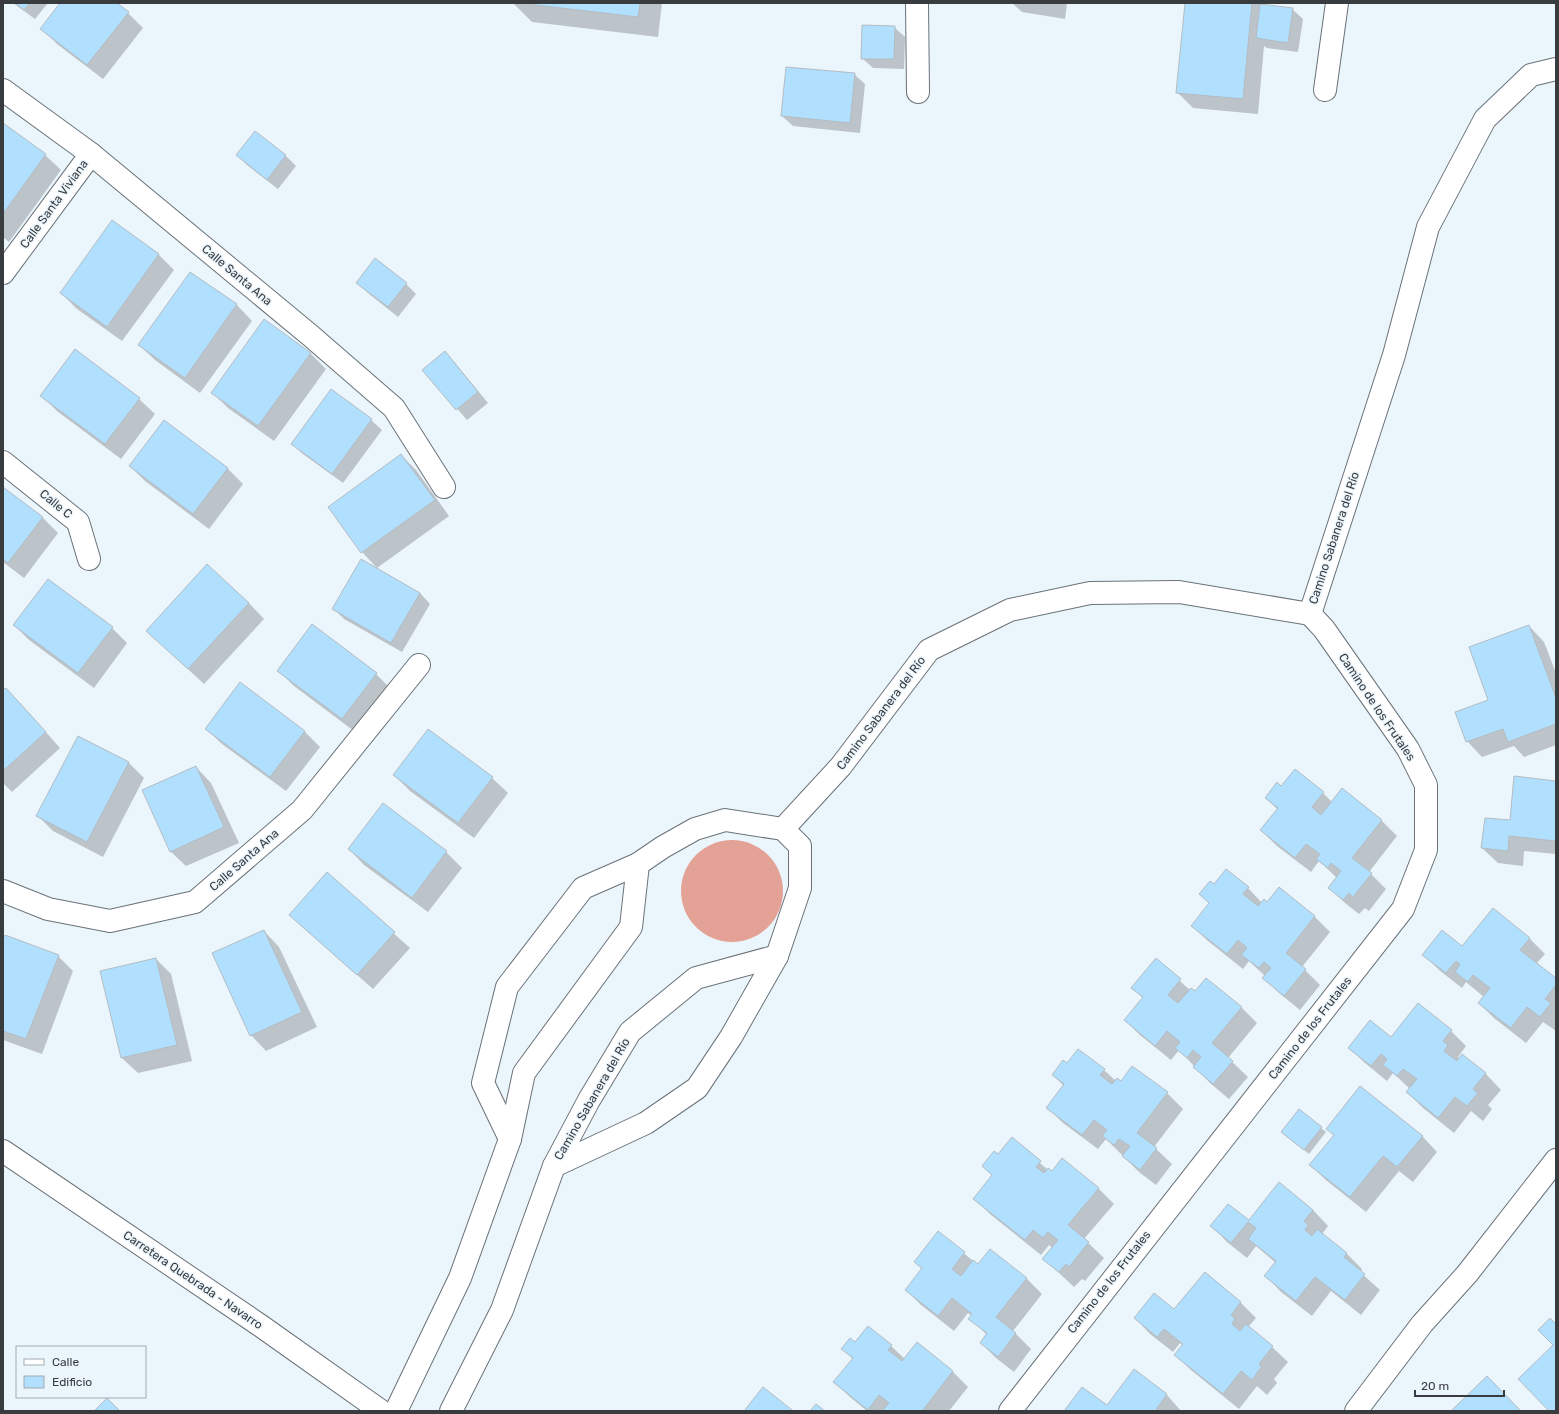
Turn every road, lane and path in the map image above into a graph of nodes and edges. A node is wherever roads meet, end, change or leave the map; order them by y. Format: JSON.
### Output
{"nodes":[{"id":1,"x":917,"y":3,"type":"edge"},
{"id":2,"x":1337,"y":3,"type":"edge"},
{"id":3,"x":1556,"y":69,"type":"edge"},
{"id":4,"x":3,"y":90,"type":"edge"},
{"id":5,"x":1325,"y":90,"type":"dead end"},
{"id":6,"x":918,"y":92,"type":"dead end"},
{"id":7,"x":91,"y":154,"type":"junction"},
{"id":8,"x":3,"y":273,"type":"edge"},
{"id":9,"x":3,"y":462,"type":"edge"},
{"id":10,"x":444,"y":487,"type":"dead end"},
{"id":11,"x":89,"y":559,"type":"dead end"},
{"id":12,"x":1310,"y":614,"type":"junction"},
{"id":13,"x":419,"y":665,"type":"dead end"},
{"id":14,"x":783,"y":829,"type":"junction"},
{"id":15,"x":638,"y":864,"type":"junction"},
{"id":16,"x":3,"y":891,"type":"edge"},
{"id":17,"x":777,"y":956,"type":"junction"},
{"id":18,"x":510,"y":1139,"type":"junction"},
{"id":19,"x":3,"y":1151,"type":"edge"},
{"id":20,"x":1556,"y":1160,"type":"edge"},
{"id":21,"x":554,"y":1166,"type":"junction"},
{"id":22,"x":381,"y":1411,"type":"edge"},
{"id":23,"x":396,"y":1411,"type":"edge"},
{"id":24,"x":450,"y":1411,"type":"edge"},
{"id":25,"x":1010,"y":1411,"type":"edge"},
{"id":26,"x":1356,"y":1411,"type":"edge"}],
"edges":[{"from":1,"to":6,"type":"street"},
{"from":2,"to":5,"type":"street"},
{"from":3,"to":12,"type":"street","name":"Camino Sabanera del Río"},
{"from":4,"to":7,"type":"street","name":"Calle Santa Ana"},
{"from":7,"to":8,"type":"street","name":"Calle Santa Viviana"},
{"from":7,"to":10,"type":"street","name":"Calle Santa Ana"},
{"from":9,"to":11,"type":"street","name":"Calle C"},
{"from":12,"to":14,"type":"street","name":"Camino Sabanera del Río"},
{"from":12,"to":25,"type":"street","name":"Camino de los Frutales"},
{"from":13,"to":16,"type":"street","name":"Calle Santa Ana"},
{"from":14,"to":15,"type":"street"},
{"from":14,"to":17,"type":"street","name":"Camino Sabanera del Río"},
{"from":15,"to":18,"type":"street"},
{"from":15,"to":18,"type":"street"},
{"from":17,"to":21,"type":"street","name":"Camino Sabanera del Río"},
{"from":17,"to":21,"type":"street","name":"Camino Sabanera del Río"},
{"from":18,"to":23,"type":"street"},
{"from":19,"to":22,"type":"street","name":"Carretera Quebrada - Navarro"},
{"from":20,"to":26,"type":"street"},
{"from":21,"to":24,"type":"street","name":"Camino Sabanera del Río"}]}
